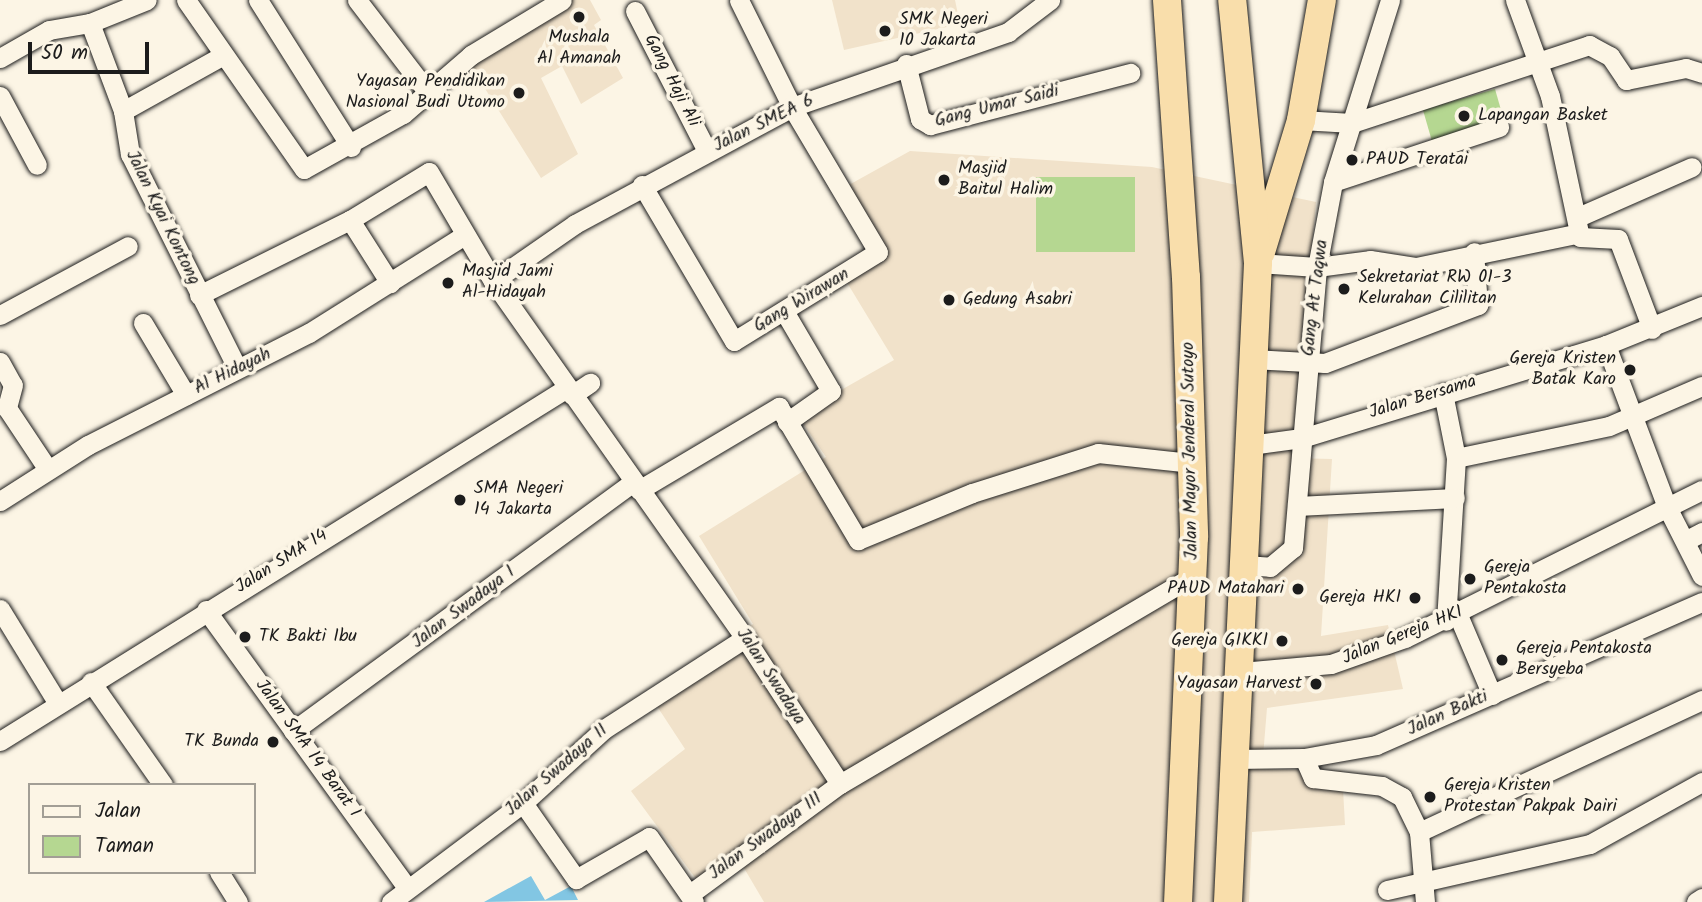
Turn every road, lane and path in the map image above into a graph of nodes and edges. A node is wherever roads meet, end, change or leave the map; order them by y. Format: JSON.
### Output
{"nodes":[{"id":1,"x":186,"y":0,"type":"edge"},
{"id":2,"x":258,"y":0,"type":"edge"},
{"id":3,"x":357,"y":0,"type":"edge"},
{"id":4,"x":562,"y":0,"type":"edge"},
{"id":5,"x":739,"y":0,"type":"edge"},
{"id":6,"x":1050,"y":0,"type":"edge"},
{"id":7,"x":1167,"y":0,"type":"edge"},
{"id":8,"x":1232,"y":0,"type":"edge"},
{"id":9,"x":1322,"y":0,"type":"edge"},
{"id":10,"x":1390,"y":0,"type":"edge"},
{"id":11,"x":1515,"y":0,"type":"edge"},
{"id":12,"x":141,"y":1,"type":"edge"},
{"id":13,"x":635,"y":11,"type":"dead end"},
{"id":14,"x":90,"y":23,"type":"junction"},
{"id":15,"x":222,"y":56,"type":"junction"},
{"id":16,"x":0,"y":58,"type":"edge"},
{"id":17,"x":1538,"y":61,"type":"junction"},
{"id":18,"x":906,"y":64,"type":"junction"},
{"id":19,"x":1130,"y":73,"type":"dead end"},
{"id":20,"x":1702,"y":74,"type":"edge"},
{"id":21,"x":429,"y":94,"type":"junction"},
{"id":22,"x":0,"y":96,"type":"edge"},
{"id":23,"x":792,"y":107,"type":"junction"},
{"id":24,"x":124,"y":111,"type":"junction"},
{"id":25,"x":1301,"y":120,"type":"junction"},
{"id":26,"x":1352,"y":124,"type":"junction"},
{"id":27,"x":1499,"y":127,"type":"dead end"},
{"id":28,"x":351,"y":147,"type":"junction"},
{"id":29,"x":707,"y":151,"type":"junction"},
{"id":30,"x":37,"y":165,"type":"dead end"},
{"id":31,"x":1692,"y":167,"type":"dead end"},
{"id":32,"x":1334,"y":182,"type":"junction"},
{"id":33,"x":642,"y":185,"type":"junction"},
{"id":34,"x":350,"y":220,"type":"junction"},
{"id":35,"x":1579,"y":225,"type":"junction"},
{"id":36,"x":463,"y":236,"type":"junction"},
{"id":37,"x":128,"y":246,"type":"dead end"},
{"id":38,"x":1474,"y":252,"type":"junction"},
{"id":39,"x":1258,"y":263,"type":"junction"},
{"id":40,"x":1317,"y":267,"type":"junction"},
{"id":41,"x":493,"y":281,"type":"junction"},
{"id":42,"x":390,"y":283,"type":"junction"},
{"id":43,"x":199,"y":295,"type":"junction"},
{"id":44,"x":1702,"y":306,"type":"edge"},
{"id":45,"x":784,"y":312,"type":"junction"},
{"id":46,"x":0,"y":315,"type":"edge"},
{"id":47,"x":143,"y":323,"type":"dead end"},
{"id":48,"x":1653,"y":329,"type":"junction"},
{"id":49,"x":1606,"y":345,"type":"junction"},
{"id":50,"x":1252,"y":359,"type":"junction"},
{"id":51,"x":0,"y":362,"type":"edge"},
{"id":52,"x":1308,"y":363,"type":"junction"},
{"id":53,"x":237,"y":368,"type":"junction"},
{"id":54,"x":590,"y":383,"type":"dead end"},
{"id":55,"x":1702,"y":386,"type":"edge"},
{"id":56,"x":570,"y":392,"type":"junction"},
{"id":57,"x":1443,"y":393,"type":"junction"},
{"id":58,"x":186,"y":395,"type":"junction"},
{"id":59,"x":783,"y":414,"type":"junction"},
{"id":60,"x":1631,"y":418,"type":"junction"},
{"id":61,"x":1302,"y":438,"type":"junction"},
{"id":62,"x":1250,"y":445,"type":"junction"},
{"id":63,"x":1456,"y":458,"type":"junction"},
{"id":64,"x":1192,"y":463,"type":"junction"},
{"id":65,"x":47,"y":468,"type":"junction"},
{"id":66,"x":636,"y":486,"type":"junction"},
{"id":67,"x":1702,"y":490,"type":"edge"},
{"id":68,"x":1455,"y":498,"type":"junction"},
{"id":69,"x":0,"y":501,"type":"edge"},
{"id":70,"x":1297,"y":506,"type":"junction"},
{"id":71,"x":1667,"y":507,"type":"junction"},
{"id":72,"x":1694,"y":537,"type":"edge"},
{"id":73,"x":1244,"y":565,"type":"junction"},
{"id":74,"x":1193,"y":576,"type":"junction"},
{"id":75,"x":1702,"y":576,"type":"edge"},
{"id":76,"x":1702,"y":602,"type":"edge"},
{"id":77,"x":0,"y":609,"type":"edge"},
{"id":78,"x":206,"y":610,"type":"junction"},
{"id":79,"x":1452,"y":618,"type":"junction"},
{"id":80,"x":745,"y":638,"type":"junction"},
{"id":81,"x":1241,"y":672,"type":"junction"},
{"id":82,"x":91,"y":682,"type":"junction"},
{"id":83,"x":1492,"y":695,"type":"junction"},
{"id":84,"x":1702,"y":700,"type":"edge"},
{"id":85,"x":57,"y":702,"type":"junction"},
{"id":86,"x":293,"y":731,"type":"junction"},
{"id":87,"x":0,"y":741,"type":"edge"},
{"id":88,"x":1304,"y":758,"type":"junction"},
{"id":89,"x":1235,"y":759,"type":"junction"},
{"id":90,"x":1702,"y":782,"type":"edge"},
{"id":91,"x":162,"y":783,"type":"edge"},
{"id":92,"x":840,"y":784,"type":"junction"},
{"id":93,"x":523,"y":803,"type":"junction"},
{"id":94,"x":1419,"y":832,"type":"junction"},
{"id":95,"x":220,"y":874,"type":"edge"},
{"id":96,"x":408,"y":889,"type":"junction"},
{"id":97,"x":1387,"y":890,"type":"dead end"},
{"id":98,"x":1425,"y":892,"type":"edge"},
{"id":99,"x":692,"y":898,"type":"edge"},
{"id":100,"x":1702,"y":898,"type":"edge"},
{"id":101,"x":238,"y":902,"type":"edge"},
{"id":102,"x":391,"y":902,"type":"edge"},
{"id":103,"x":1178,"y":902,"type":"edge"},
{"id":104,"x":1228,"y":902,"type":"edge"},
{"id":105,"x":1696,"y":902,"type":"edge"}],
"edges":[{"from":1,"to":15,"type":"street"},
{"from":2,"to":28,"type":"street"},
{"from":3,"to":21,"type":"street"},
{"from":4,"to":21,"type":"street"},
{"from":5,"to":23,"type":"street"},
{"from":6,"to":18,"type":"street","name":"Jalan SMEA 6"},
{"from":7,"to":64,"type":"highway","name":"Jalan Mayor Jenderal Sutoyo"},
{"from":8,"to":39,"type":"highway"},
{"from":9,"to":25,"type":"highway"},
{"from":10,"to":26,"type":"street","name":"Gang At Taqwa"},
{"from":11,"to":17,"type":"street"},
{"from":12,"to":14,"type":"street"},
{"from":13,"to":29,"type":"street","name":"Gang Haji Ali"},
{"from":14,"to":16,"type":"street"},
{"from":14,"to":24,"type":"street","name":"Jalan Kyai Kontong"},
{"from":15,"to":24,"type":"street"},
{"from":15,"to":28,"type":"street"},
{"from":17,"to":20,"type":"street"},
{"from":17,"to":26,"type":"street"},
{"from":17,"to":35,"type":"street"},
{"from":18,"to":19,"type":"street","name":"Gang Umar Saidi"},
{"from":18,"to":23,"type":"street","name":"Jalan SMEA 6"},
{"from":21,"to":28,"type":"street"},
{"from":22,"to":30,"type":"street"},
{"from":23,"to":29,"type":"street","name":"Jalan SMEA 6"},
{"from":23,"to":45,"type":"street","name":"Gang Wirawan"},
{"from":24,"to":43,"type":"street","name":"Jalan Kyai Kontong"},
{"from":25,"to":26,"type":"street"},
{"from":25,"to":39,"type":"highway"},
{"from":26,"to":32,"type":"street","name":"Gang At Taqwa"},
{"from":27,"to":32,"type":"street"},
{"from":29,"to":33,"type":"street","name":"Jalan SMEA 6"},
{"from":31,"to":35,"type":"street"},
{"from":32,"to":40,"type":"street","name":"Gang At Taqwa"},
{"from":33,"to":41,"type":"street","name":"Jalan SMEA 6"},
{"from":33,"to":45,"type":"street","name":"Gang Wirawan"},
{"from":34,"to":36,"type":"street","name":"Jalan Swadaya"},
{"from":34,"to":42,"type":"street"},
{"from":34,"to":43,"type":"street"},
{"from":35,"to":38,"type":"street"},
{"from":35,"to":48,"type":"street"},
{"from":36,"to":41,"type":"street","name":"Jalan Swadaya"},
{"from":36,"to":42,"type":"street","name":"Al Hidayah"},
{"from":37,"to":46,"type":"street"},
{"from":38,"to":40,"type":"street"},
{"from":38,"to":52,"type":"street"},
{"from":39,"to":40,"type":"street"},
{"from":39,"to":50,"type":"highway"},
{"from":40,"to":52,"type":"street","name":"Gang At Taqwa"},
{"from":41,"to":56,"type":"street","name":"Jalan Swadaya"},
{"from":42,"to":53,"type":"street","name":"Al Hidayah"},
{"from":43,"to":53,"type":"street","name":"Jalan Kyai Kontong"},
{"from":44,"to":48,"type":"street","name":"Jalan Bersama"},
{"from":45,"to":59,"type":"street","name":"Jalan Swadaya I"},
{"from":47,"to":58,"type":"street"},
{"from":48,"to":49,"type":"street","name":"Jalan Bersama"},
{"from":49,"to":57,"type":"street","name":"Jalan Bersama"},
{"from":49,"to":60,"type":"street"},
{"from":50,"to":52,"type":"street"},
{"from":50,"to":62,"type":"highway"},
{"from":51,"to":65,"type":"street"},
{"from":52,"to":61,"type":"street","name":"Gang At Taqwa"},
{"from":53,"to":58,"type":"street","name":"Al Hidayah"},
{"from":54,"to":56,"type":"street","name":"Jalan SMA 14"},
{"from":55,"to":60,"type":"street"},
{"from":56,"to":66,"type":"street","name":"Jalan Swadaya"},
{"from":56,"to":78,"type":"street","name":"Jalan SMA 14"},
{"from":57,"to":61,"type":"street","name":"Jalan Bersama"},
{"from":57,"to":63,"type":"street"},
{"from":58,"to":65,"type":"street","name":"Al Hidayah"},
{"from":59,"to":64,"type":"street"},
{"from":59,"to":66,"type":"street","name":"Jalan Swadaya I"},
{"from":60,"to":63,"type":"street"},
{"from":60,"to":71,"type":"street"},
{"from":61,"to":62,"type":"street","name":"Jalan Bersama"},
{"from":61,"to":70,"type":"street","name":"Gang At Taqwa"},
{"from":62,"to":73,"type":"highway"},
{"from":63,"to":68,"type":"street"},
{"from":64,"to":74,"type":"highway","name":"Jalan Mayor Jenderal Sutoyo"},
{"from":65,"to":69,"type":"street","name":"Al Hidayah"},
{"from":66,"to":80,"type":"street","name":"Jalan Swadaya"},
{"from":66,"to":86,"type":"street","name":"Jalan Swadaya I"},
{"from":67,"to":71,"type":"street","name":"Jalan Gereja HKI"},
{"from":68,"to":70,"type":"street"},
{"from":68,"to":79,"type":"street"},
{"from":70,"to":73,"type":"street","name":"Gang At Taqwa"},
{"from":71,"to":72,"type":"street"},
{"from":71,"to":79,"type":"street","name":"Jalan Gereja HKI"},
{"from":72,"to":75,"type":"street"},
{"from":73,"to":81,"type":"highway"},
{"from":74,"to":92,"type":"street"},
{"from":74,"to":103,"type":"highway","name":"Jalan Mayor Jenderal Sutoyo"},
{"from":76,"to":83,"type":"street","name":"Jalan Bakti"},
{"from":77,"to":85,"type":"street"},
{"from":78,"to":82,"type":"street","name":"Jalan SMA 14"},
{"from":78,"to":86,"type":"street","name":"Jalan SMA 14 Barat I"},
{"from":79,"to":81,"type":"street","name":"Jalan Gereja HKI"},
{"from":79,"to":83,"type":"street"},
{"from":80,"to":92,"type":"street","name":"Jalan Swadaya"},
{"from":80,"to":93,"type":"street","name":"Jalan Swadaya II"},
{"from":81,"to":89,"type":"highway"},
{"from":82,"to":85,"type":"street","name":"Jalan SMA 14"},
{"from":82,"to":91,"type":"street"},
{"from":83,"to":88,"type":"street","name":"Jalan Bakti"},
{"from":84,"to":94,"type":"street"},
{"from":85,"to":87,"type":"street","name":"Jalan SMA 14"},
{"from":86,"to":96,"type":"street","name":"Jalan SMA 14 Barat I"},
{"from":88,"to":89,"type":"street","name":"Jalan Bakti"},
{"from":88,"to":94,"type":"street"},
{"from":89,"to":104,"type":"highway"},
{"from":90,"to":98,"type":"street"},
{"from":92,"to":99,"type":"street","name":"Jalan Swadaya III"},
{"from":93,"to":96,"type":"street","name":"Jalan Swadaya II"},
{"from":93,"to":99,"type":"street","name":"Jalan Swadaya III"},
{"from":94,"to":98,"type":"street"},
{"from":95,"to":101,"type":"street"},
{"from":96,"to":102,"type":"street","name":"Jalan Swadaya II"},
{"from":97,"to":98,"type":"street"},
{"from":100,"to":105,"type":"street"}]}
